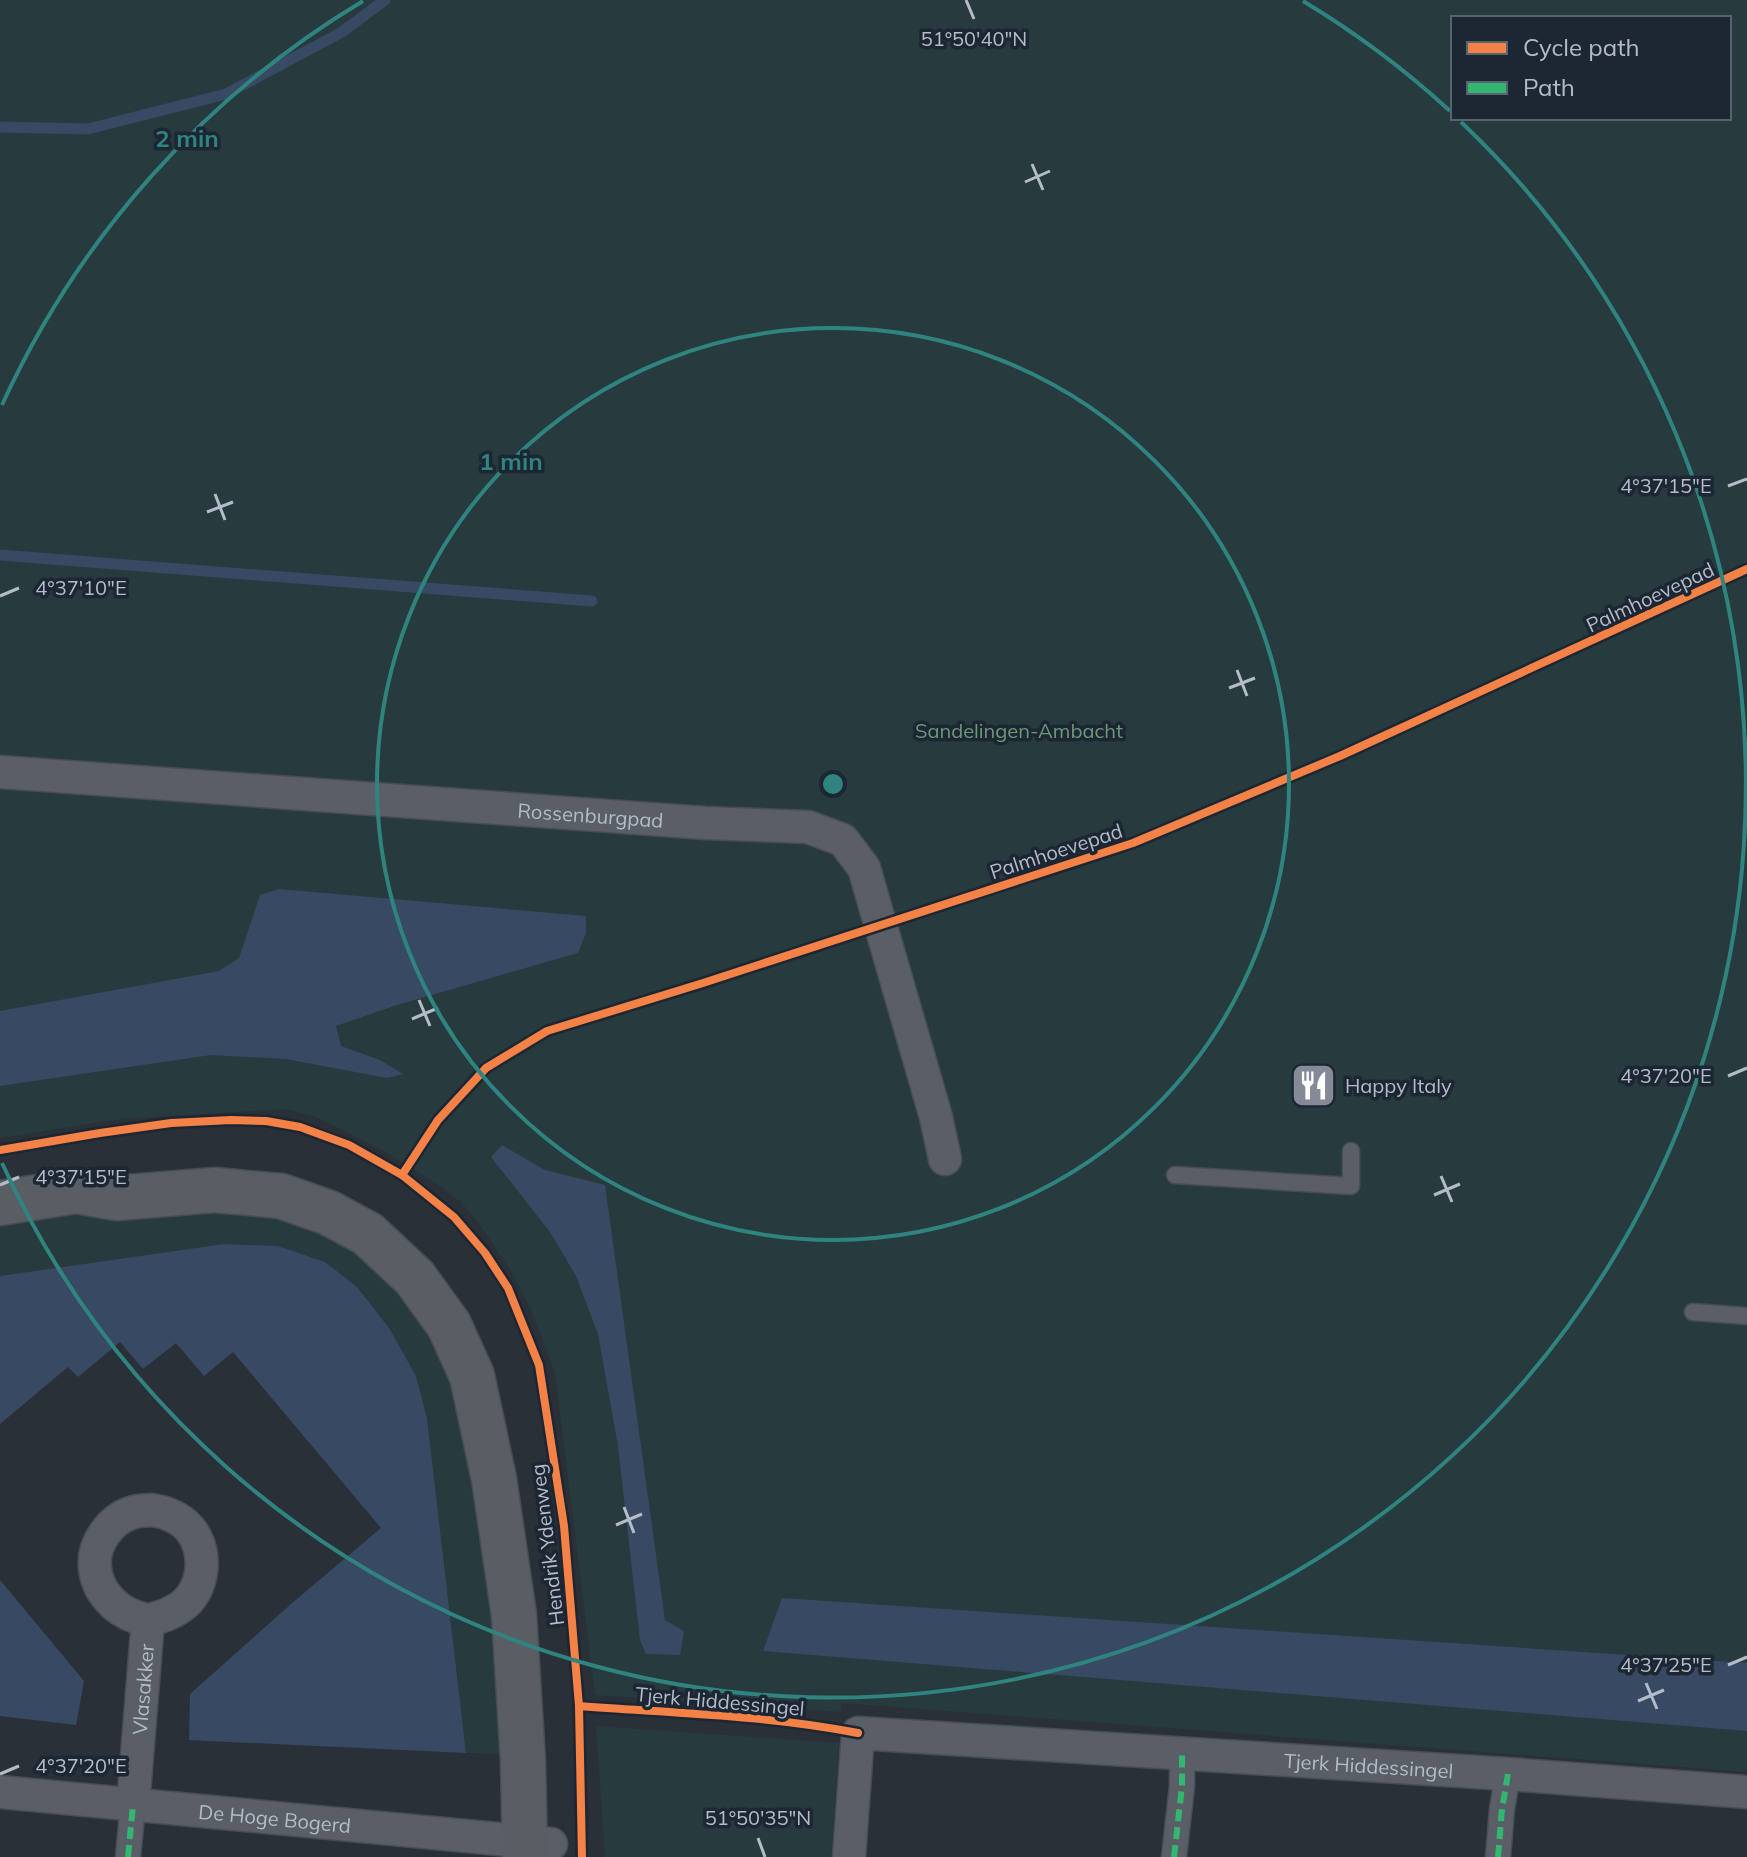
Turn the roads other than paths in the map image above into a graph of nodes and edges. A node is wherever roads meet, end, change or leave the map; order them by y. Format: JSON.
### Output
{"nodes":[{"id":1,"x":0,"y":772,"type":"edge"},
{"id":2,"x":1351,"y":1151,"type":"dead end"},
{"id":3,"x":945,"y":1159,"type":"dead end"},
{"id":4,"x":1175,"y":1175,"type":"dead end"},
{"id":5,"x":0,"y":1203,"type":"edge"},
{"id":6,"x":1693,"y":1312,"type":"dead end"},
{"id":7,"x":1747,"y":1316,"type":"edge"},
{"id":8,"x":148,"y":1620,"type":"dead end"},
{"id":9,"x":1182,"y":1755,"type":"junction"},
{"id":10,"x":1508,"y":1774,"type":"junction"},
{"id":11,"x":0,"y":1792,"type":"edge"},
{"id":12,"x":1747,"y":1792,"type":"edge"},
{"id":13,"x":133,"y":1805,"type":"junction"},
{"id":14,"x":456,"y":1846,"type":"edge"},
{"id":15,"x":538,"y":1850,"type":"edge"},
{"id":16,"x":128,"y":1857,"type":"edge"},
{"id":17,"x":849,"y":1857,"type":"edge"},
{"id":18,"x":1174,"y":1857,"type":"edge"},
{"id":19,"x":1498,"y":1857,"type":"edge"}],
"edges":[{"from":1,"to":3,"type":"street","name":"Rossenburgpad"},
{"from":2,"to":4,"type":"lane"},
{"from":5,"to":15,"type":"main road","name":"Hendrik Ydenweg"},
{"from":6,"to":7,"type":"lane"},
{"from":8,"to":13,"type":"street","name":"Vlasakker"},
{"from":9,"to":10,"type":"street","name":"Tjerk Hiddessingel"},
{"from":9,"to":17,"type":"street","name":"Tjerk Hiddessingel"},
{"from":9,"to":18,"type":"street"},
{"from":10,"to":12,"type":"street","name":"Tjerk Hiddessingel"},
{"from":10,"to":19,"type":"street"},
{"from":11,"to":13,"type":"street","name":"De Hoge Bogerd"},
{"from":13,"to":14,"type":"street","name":"De Hoge Bogerd"},
{"from":13,"to":16,"type":"street"},
{"from":14,"to":15,"type":"street","name":"De Hoge Bogerd"}]}
